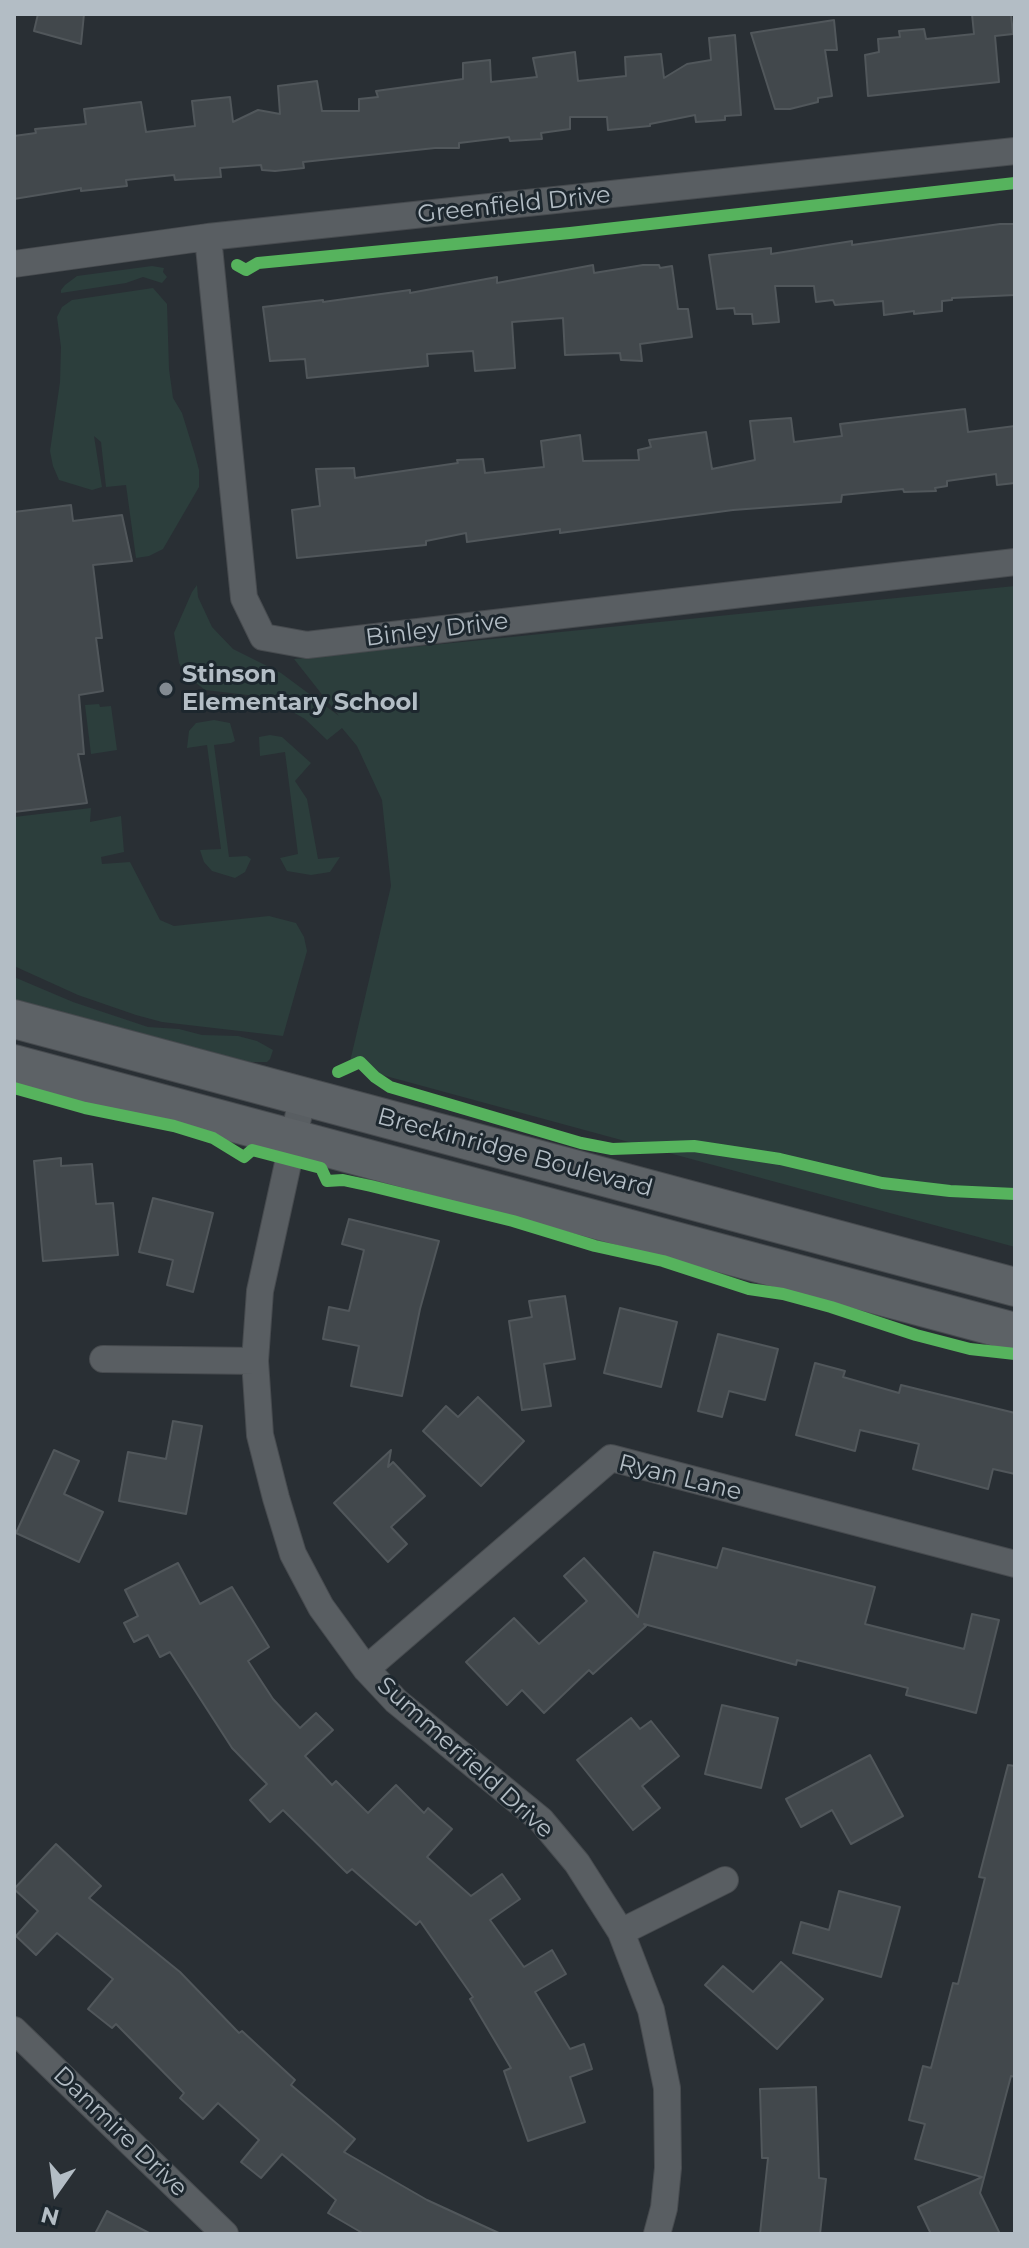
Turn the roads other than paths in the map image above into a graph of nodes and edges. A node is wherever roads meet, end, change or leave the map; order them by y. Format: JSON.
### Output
{"nodes":[{"id":1,"x":1015,"y":151,"type":"edge"},
{"id":2,"x":208,"y":237,"type":"junction"},
{"id":3,"x":14,"y":264,"type":"edge"},
{"id":4,"x":1015,"y":562,"type":"edge"},
{"id":5,"x":14,"y":1019,"type":"edge"},
{"id":6,"x":14,"y":1064,"type":"edge"},
{"id":7,"x":303,"y":1095,"type":"junction"},
{"id":8,"x":294,"y":1139,"type":"junction"},
{"id":9,"x":1015,"y":1287,"type":"edge"},
{"id":10,"x":1015,"y":1332,"type":"edge"},
{"id":11,"x":103,"y":1359,"type":"dead end"},
{"id":12,"x":255,"y":1361,"type":"junction"},
{"id":13,"x":1015,"y":1564,"type":"edge"},
{"id":14,"x":366,"y":1669,"type":"junction"},
{"id":15,"x":725,"y":1880,"type":"dead end"},
{"id":16,"x":621,"y":1932,"type":"junction"},
{"id":17,"x":14,"y":2030,"type":"edge"},
{"id":18,"x":225,"y":2234,"type":"edge"},
{"id":19,"x":657,"y":2234,"type":"edge"}],
"edges":[{"from":1,"to":2,"type":"street","name":"Greenfield Drive"},
{"from":2,"to":3,"type":"street","name":"Greenfield Drive"},
{"from":2,"to":4,"type":"street","name":"Binley Drive"},
{"from":5,"to":7,"type":"street","name":"Breckinridge Boulevard"},
{"from":6,"to":8,"type":"street","name":"Breckinridge Boulevard"},
{"from":7,"to":8,"type":"street","name":"Summerfield Drive"},
{"from":7,"to":9,"type":"street","name":"Breckinridge Boulevard"},
{"from":8,"to":10,"type":"street","name":"Breckinridge Boulevard"},
{"from":8,"to":12,"type":"street","name":"Summerfield Drive"},
{"from":11,"to":12,"type":"street"},
{"from":12,"to":14,"type":"street","name":"Summerfield Drive"},
{"from":13,"to":14,"type":"street","name":"Ryan Lane"},
{"from":14,"to":16,"type":"street","name":"Summerfield Drive"},
{"from":15,"to":16,"type":"street"},
{"from":16,"to":19,"type":"street","name":"Summerfield Drive"},
{"from":17,"to":18,"type":"street","name":"Danmire Drive"}]}
